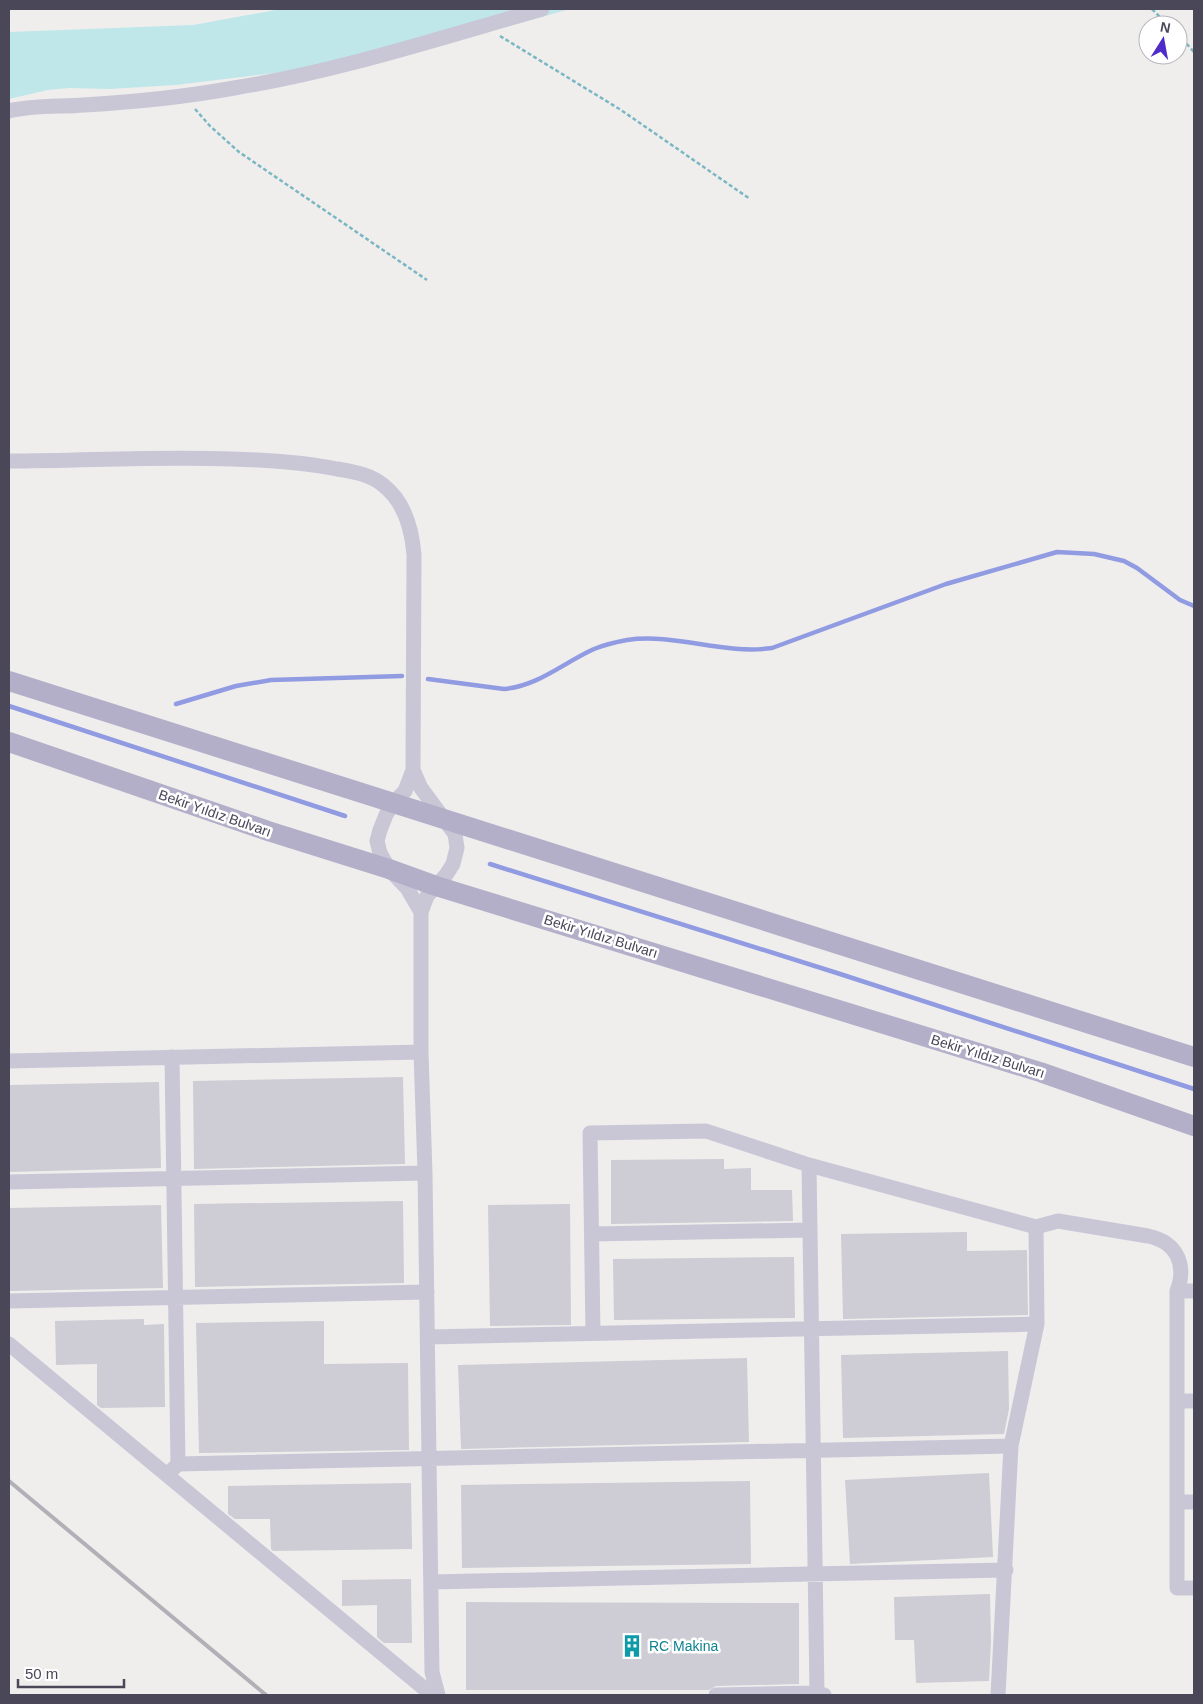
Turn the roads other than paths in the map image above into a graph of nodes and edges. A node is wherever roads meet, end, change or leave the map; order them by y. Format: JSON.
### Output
{"nodes":[{"id":1,"x":542,"y":9,"type":"edge"},
{"id":2,"x":9,"y":111,"type":"edge"},
{"id":3,"x":9,"y":461,"type":"edge"},
{"id":4,"x":9,"y":681,"type":"edge"},
{"id":5,"x":9,"y":742,"type":"edge"},
{"id":6,"x":413,"y":770,"type":"junction"},
{"id":7,"x":393,"y":804,"type":"junction"},
{"id":8,"x":446,"y":820,"type":"junction"},
{"id":9,"x":389,"y":869,"type":"junction"},
{"id":10,"x":436,"y":886,"type":"junction"},
{"id":11,"x":421,"y":912,"type":"junction"},
{"id":12,"x":420,"y":1052,"type":"junction"},
{"id":13,"x":172,"y":1057,"type":"junction"},
{"id":14,"x":1194,"y":1057,"type":"edge"},
{"id":15,"x":9,"y":1061,"type":"edge"},
{"id":16,"x":1194,"y":1126,"type":"edge"},
{"id":17,"x":810,"y":1165,"type":"junction"},
{"id":18,"x":425,"y":1173,"type":"junction"},
{"id":19,"x":174,"y":1178,"type":"junction"},
{"id":20,"x":9,"y":1182,"type":"edge"},
{"id":21,"x":1036,"y":1227,"type":"junction"},
{"id":22,"x":810,"y":1230,"type":"junction"},
{"id":23,"x":592,"y":1234,"type":"junction"},
{"id":24,"x":1177,"y":1291,"type":"junction"},
{"id":25,"x":1194,"y":1291,"type":"edge"},
{"id":26,"x":427,"y":1292,"type":"junction"},
{"id":27,"x":176,"y":1298,"type":"junction"},
{"id":28,"x":9,"y":1301,"type":"edge"},
{"id":29,"x":1038,"y":1324,"type":"junction"},
{"id":30,"x":812,"y":1329,"type":"junction"},
{"id":31,"x":593,"y":1333,"type":"junction"},
{"id":32,"x":428,"y":1337,"type":"junction"},
{"id":33,"x":9,"y":1344,"type":"edge"},
{"id":34,"x":1177,"y":1401,"type":"junction"},
{"id":35,"x":1194,"y":1401,"type":"edge"},
{"id":36,"x":1011,"y":1446,"type":"junction"},
{"id":37,"x":814,"y":1450,"type":"junction"},
{"id":38,"x":429,"y":1458,"type":"junction"},
{"id":39,"x":178,"y":1464,"type":"junction"},
{"id":40,"x":167,"y":1475,"type":"junction"},
{"id":41,"x":1177,"y":1502,"type":"junction"},
{"id":42,"x":1194,"y":1502,"type":"edge"},
{"id":43,"x":1006,"y":1570,"type":"junction"},
{"id":44,"x":815,"y":1574,"type":"junction"},
{"id":45,"x":431,"y":1582,"type":"junction"},
{"id":46,"x":1194,"y":1588,"type":"edge"},
{"id":47,"x":432,"y":1695,"type":"edge"},
{"id":48,"x":438,"y":1695,"type":"edge"},
{"id":49,"x":716,"y":1695,"type":"edge"},
{"id":50,"x":819,"y":1695,"type":"edge"},
{"id":51,"x":998,"y":1695,"type":"edge"}],
"edges":[{"from":1,"to":2,"type":"street"},
{"from":3,"to":6,"type":"street"},
{"from":4,"to":7,"type":"main road"},
{"from":5,"to":9,"type":"main road","name":"Bekir Yıldız Bulvarı"},
{"from":6,"to":7,"type":"street"},
{"from":6,"to":8,"type":"street"},
{"from":7,"to":8,"type":"main road"},
{"from":7,"to":9,"type":"street"},
{"from":8,"to":10,"type":"street"},
{"from":8,"to":14,"type":"main road"},
{"from":9,"to":10,"type":"main road","name":"Bekir Yıldız Bulvarı"},
{"from":9,"to":11,"type":"street"},
{"from":10,"to":11,"type":"street"},
{"from":10,"to":16,"type":"main road","name":"Bekir Yıldız Bulvarı"},
{"from":11,"to":12,"type":"street"},
{"from":12,"to":13,"type":"street"},
{"from":12,"to":18,"type":"street"},
{"from":13,"to":15,"type":"street"},
{"from":13,"to":19,"type":"street"},
{"from":17,"to":21,"type":"street"},
{"from":17,"to":22,"type":"street"},
{"from":17,"to":23,"type":"street"},
{"from":18,"to":19,"type":"street"},
{"from":18,"to":26,"type":"street"},
{"from":19,"to":20,"type":"street"},
{"from":19,"to":27,"type":"street"},
{"from":21,"to":24,"type":"street"},
{"from":21,"to":29,"type":"street"},
{"from":22,"to":23,"type":"street"},
{"from":22,"to":30,"type":"street"},
{"from":23,"to":31,"type":"street"},
{"from":24,"to":25,"type":"street"},
{"from":24,"to":34,"type":"street"},
{"from":26,"to":27,"type":"street"},
{"from":26,"to":32,"type":"street"},
{"from":27,"to":28,"type":"street"},
{"from":27,"to":39,"type":"street"},
{"from":29,"to":30,"type":"street"},
{"from":29,"to":36,"type":"street"},
{"from":30,"to":31,"type":"street"},
{"from":30,"to":37,"type":"street"},
{"from":31,"to":32,"type":"street"},
{"from":32,"to":38,"type":"street"},
{"from":33,"to":40,"type":"street"},
{"from":34,"to":35,"type":"street"},
{"from":34,"to":41,"type":"street"},
{"from":36,"to":37,"type":"street"},
{"from":36,"to":43,"type":"street"},
{"from":37,"to":38,"type":"street"},
{"from":37,"to":44,"type":"street"},
{"from":38,"to":39,"type":"street"},
{"from":38,"to":45,"type":"street"},
{"from":39,"to":40,"type":"street"},
{"from":40,"to":47,"type":"street"},
{"from":41,"to":42,"type":"street"},
{"from":41,"to":46,"type":"street"},
{"from":43,"to":44,"type":"street"},
{"from":43,"to":51,"type":"street"},
{"from":44,"to":45,"type":"street"},
{"from":44,"to":50,"type":"street"},
{"from":45,"to":48,"type":"street"},
{"from":49,"to":50,"type":"street"}]}
